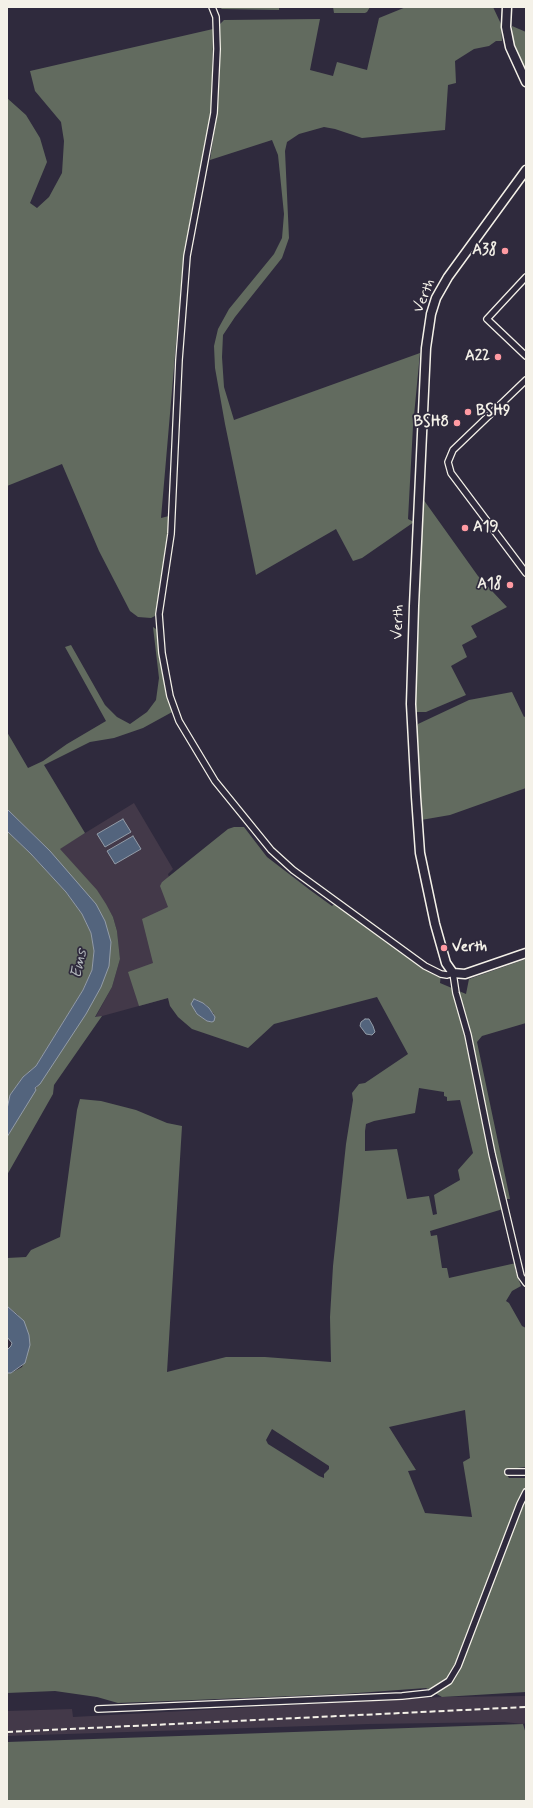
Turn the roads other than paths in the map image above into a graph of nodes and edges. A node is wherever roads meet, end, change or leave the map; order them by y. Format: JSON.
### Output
{"nodes":[{"id":1,"x":212,"y":7,"type":"edge"},
{"id":2,"x":507,"y":7,"type":"edge"},
{"id":3,"x":526,"y":82,"type":"edge"},
{"id":4,"x":526,"y":170,"type":"edge"},
{"id":5,"x":526,"y":277,"type":"edge"},
{"id":6,"x":526,"y":356,"type":"edge"},
{"id":7,"x":526,"y":380,"type":"edge"},
{"id":8,"x":526,"y":571,"type":"edge"},
{"id":9,"x":526,"y":953,"type":"edge"},
{"id":10,"x":453,"y":973,"type":"junction"},
{"id":11,"x":526,"y":1283,"type":"edge"},
{"id":12,"x":508,"y":1472,"type":"dead end"},
{"id":13,"x":526,"y":1472,"type":"edge"},
{"id":14,"x":526,"y":1492,"type":"edge"},
{"id":15,"x":98,"y":1709,"type":"dead end"}],
"edges":[{"from":1,"to":10,"type":"street"},
{"from":2,"to":3,"type":"street"},
{"from":4,"to":10,"type":"street","name":"Verth"},
{"from":5,"to":6,"type":"street"},
{"from":7,"to":8,"type":"street"},
{"from":9,"to":10,"type":"street"},
{"from":10,"to":11,"type":"street","name":"Verth"},
{"from":12,"to":13,"type":"street"},
{"from":14,"to":15,"type":"street"}]}
